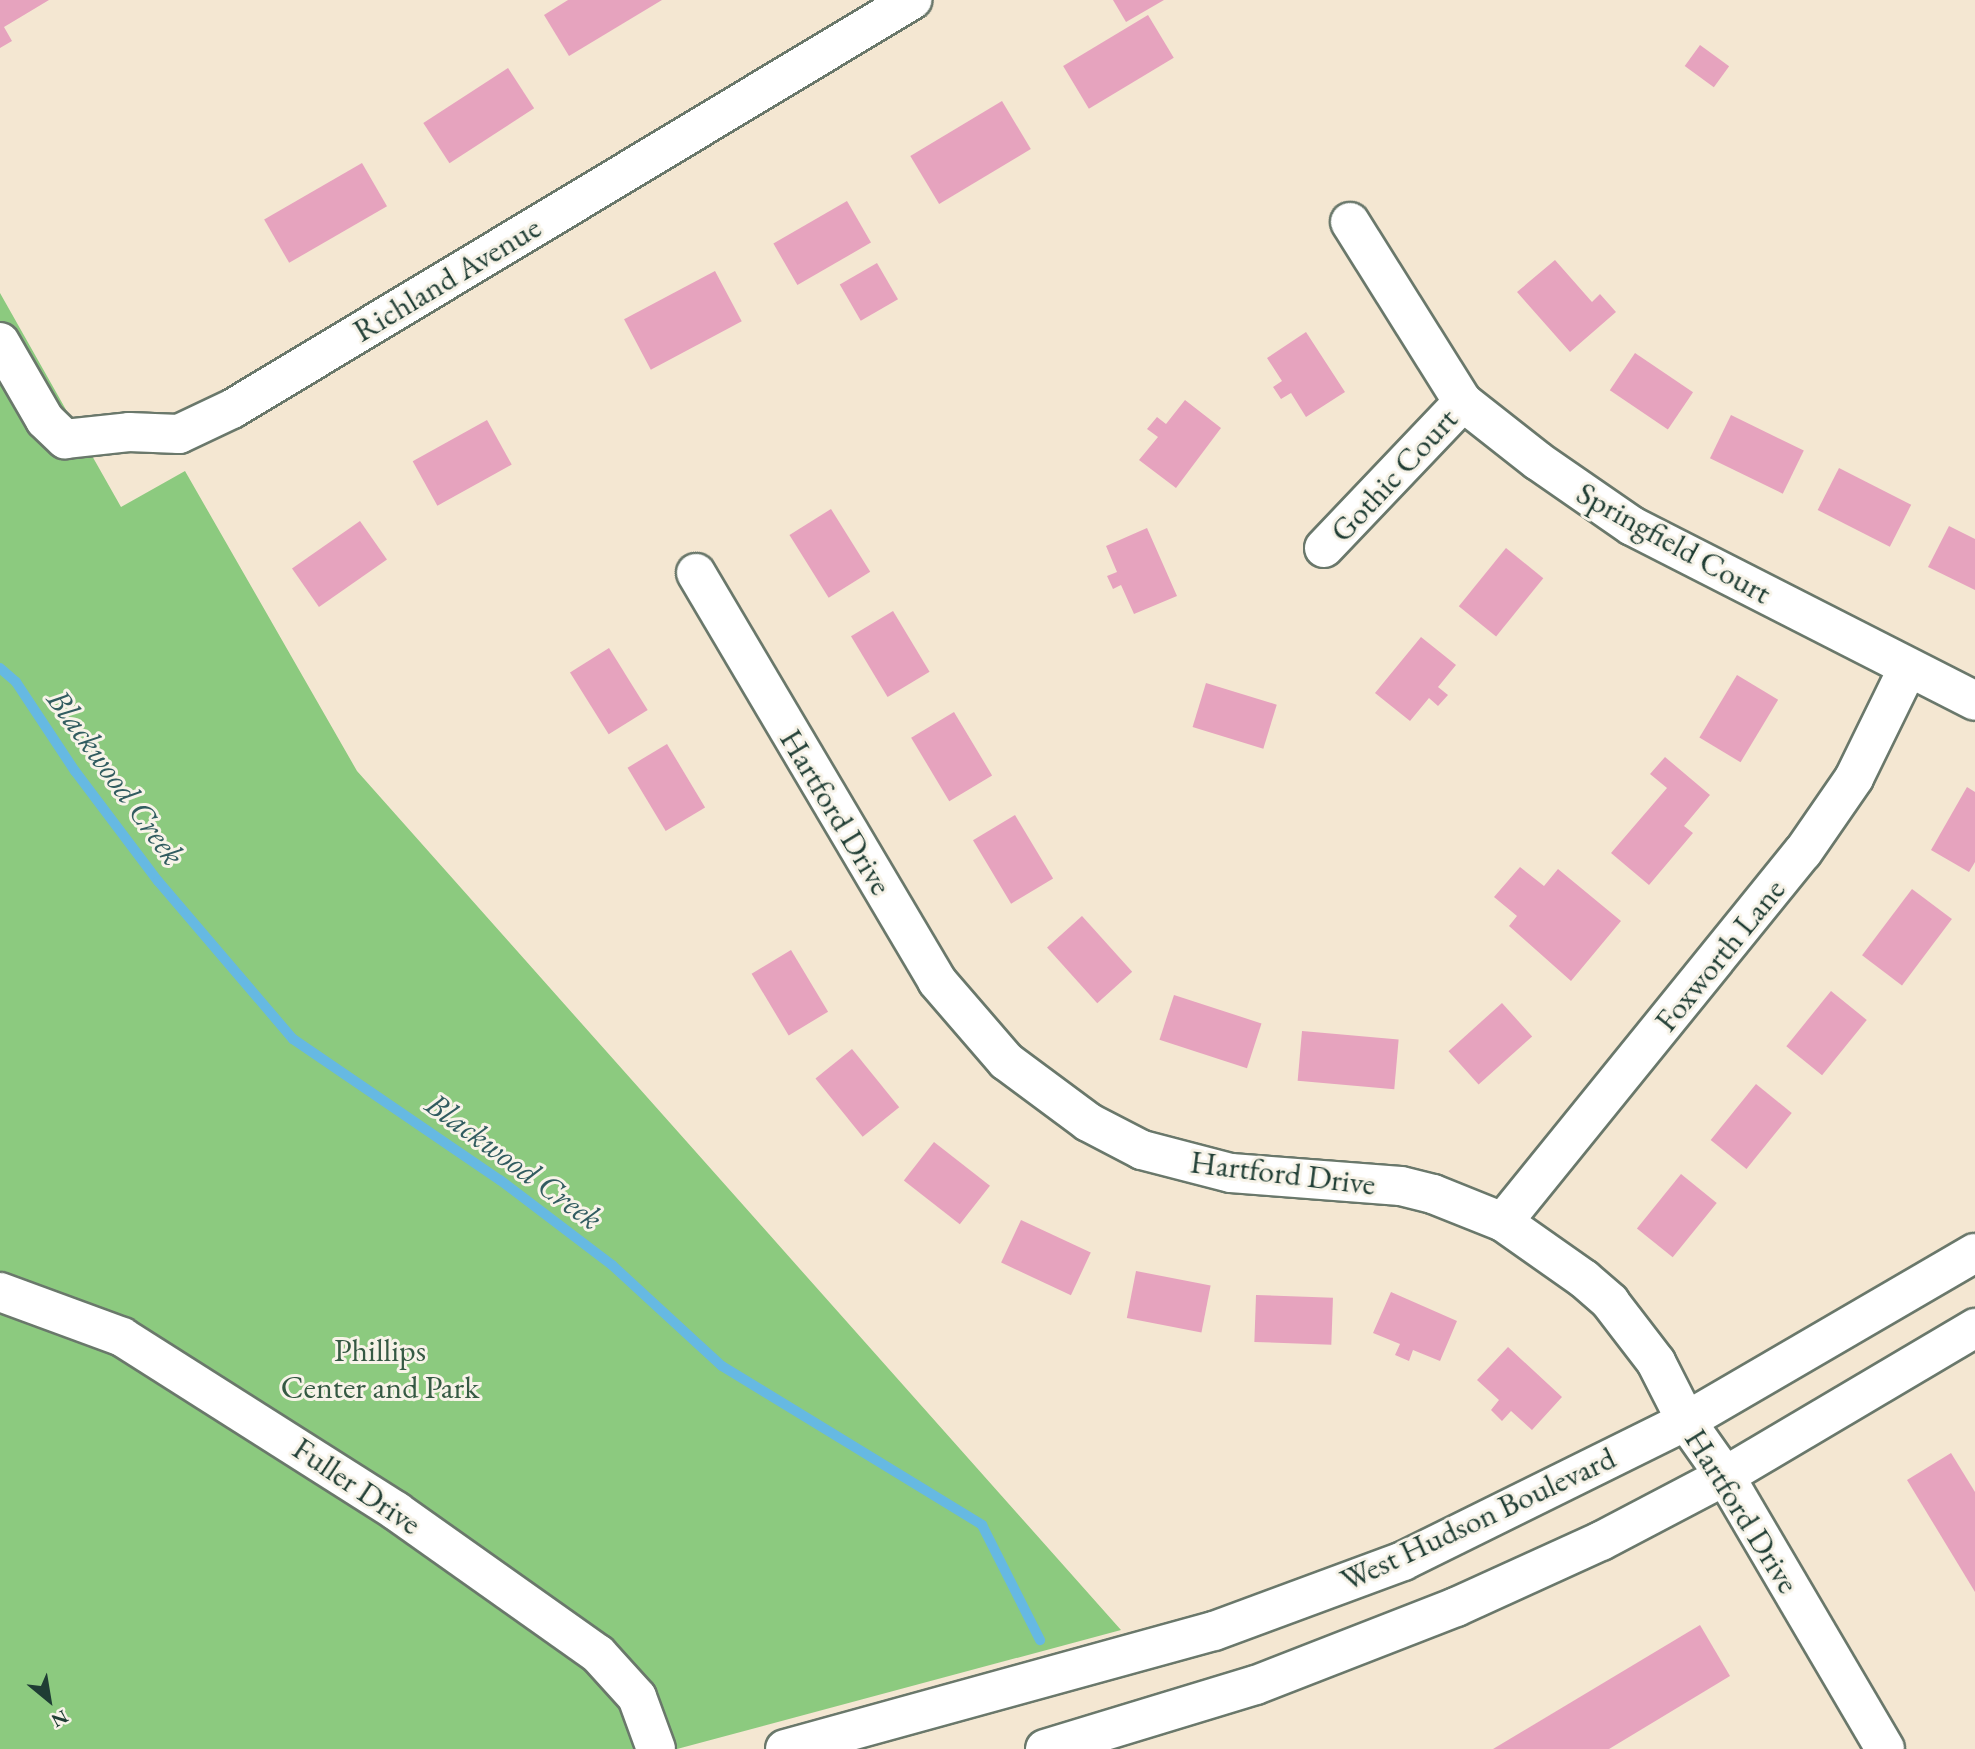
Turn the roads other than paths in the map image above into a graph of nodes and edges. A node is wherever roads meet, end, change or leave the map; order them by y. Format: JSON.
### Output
{"nodes":[{"id":1,"x":912,"y":0,"type":"edge"},
{"id":2,"x":1350,"y":222,"type":"dead end"},
{"id":3,"x":0,"y":342,"type":"edge"},
{"id":4,"x":1463,"y":402,"type":"junction"},
{"id":5,"x":1324,"y":548,"type":"dead end"},
{"id":6,"x":696,"y":573,"type":"dead end"},
{"id":7,"x":1908,"y":668,"type":"junction"},
{"id":8,"x":1975,"y":701,"type":"edge"},
{"id":9,"x":1503,"y":1223,"type":"junction"},
{"id":10,"x":1975,"y":1253,"type":"edge"},
{"id":11,"x":0,"y":1292,"type":"edge"},
{"id":12,"x":1975,"y":1328,"type":"edge"},
{"id":13,"x":1686,"y":1421,"type":"junction"},
{"id":14,"x":1725,"y":1476,"type":"junction"},
{"id":15,"x":656,"y":1749,"type":"edge"},
{"id":16,"x":785,"y":1749,"type":"edge"},
{"id":17,"x":1045,"y":1749,"type":"edge"},
{"id":18,"x":1885,"y":1749,"type":"edge"}],
"edges":[{"from":1,"to":3,"type":"street","name":"Richland Avenue"},
{"from":2,"to":4,"type":"street","name":"Springfield Court"},
{"from":4,"to":5,"type":"street","name":"Gothic Court"},
{"from":4,"to":7,"type":"street","name":"Springfield Court"},
{"from":6,"to":9,"type":"street","name":"Hartford Drive"},
{"from":7,"to":8,"type":"street","name":"Springfield Court"},
{"from":7,"to":9,"type":"street","name":"Foxworth Lane"},
{"from":9,"to":13,"type":"street","name":"Hartford Drive"},
{"from":10,"to":13,"type":"street","name":"West Hudson Boulevard"},
{"from":11,"to":15,"type":"street","name":"Fuller Drive"},
{"from":12,"to":14,"type":"street","name":"West Hudson Boulevard"},
{"from":13,"to":14,"type":"street","name":"Hartford Drive"},
{"from":13,"to":16,"type":"street","name":"West Hudson Boulevard"},
{"from":14,"to":17,"type":"street","name":"West Hudson Boulevard"},
{"from":14,"to":18,"type":"street","name":"Hartford Drive"}]}
